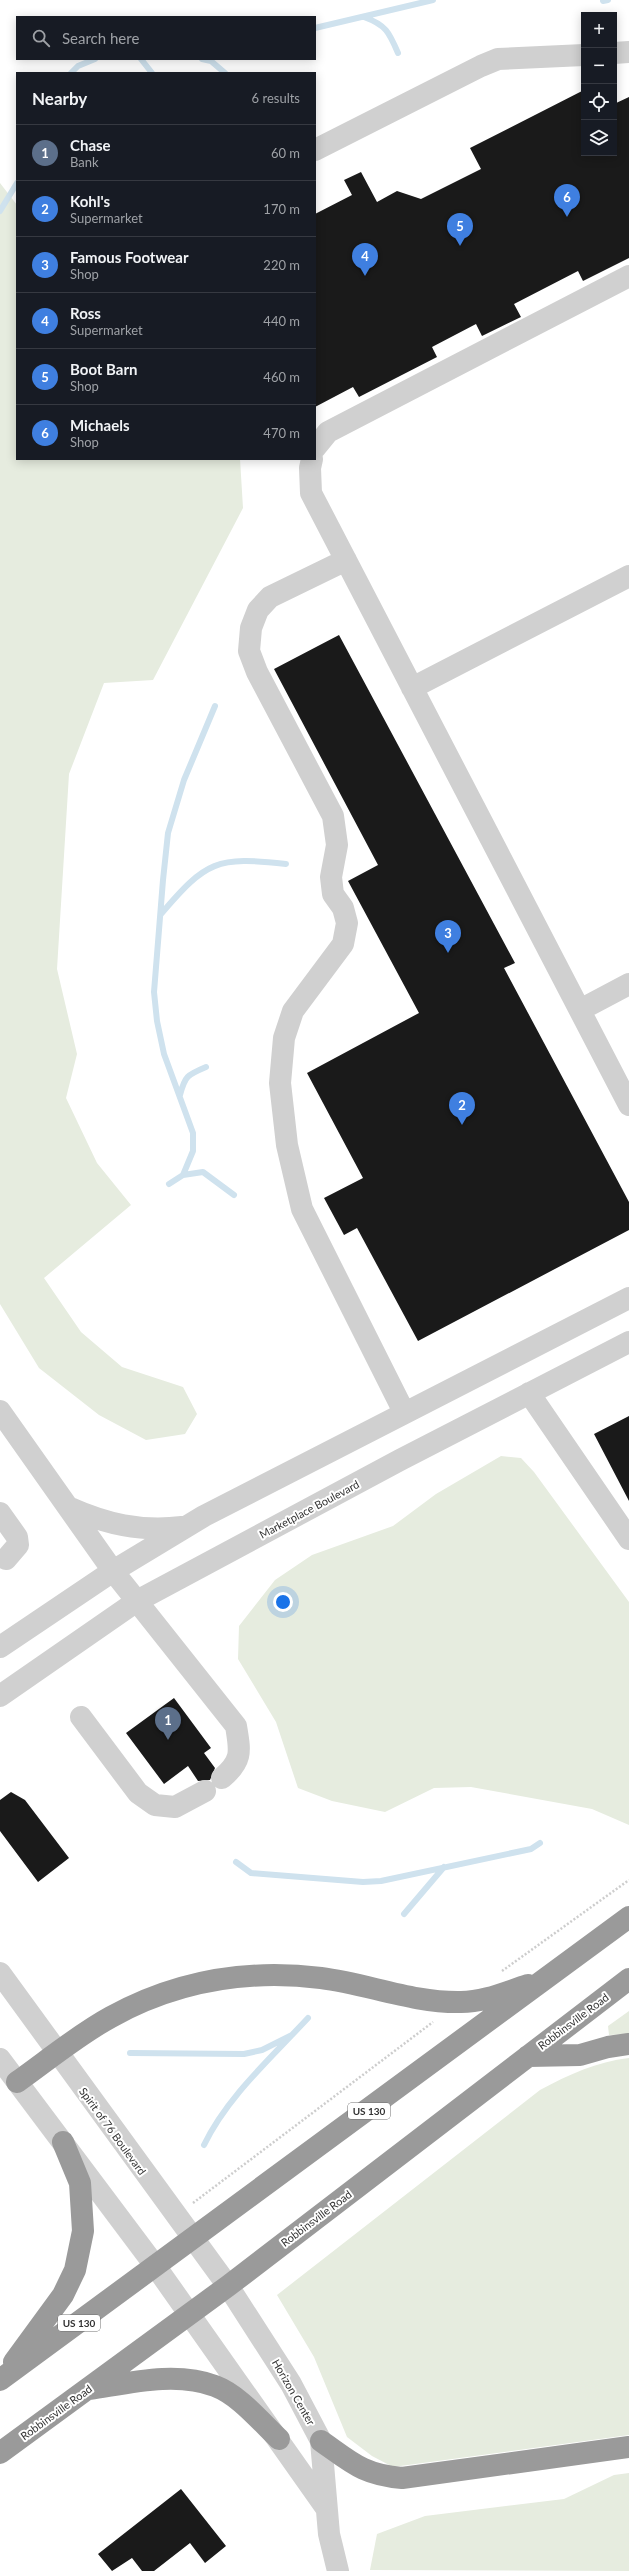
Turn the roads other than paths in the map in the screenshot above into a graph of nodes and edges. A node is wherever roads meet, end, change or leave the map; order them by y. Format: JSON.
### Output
{"nodes":[{"id":1,"x":629,"y":52,"type":"edge"},
{"id":2,"x":617,"y":53,"type":"edge"},
{"id":3,"x":581,"y":54,"type":"edge"},
{"id":4,"x":316,"y":149,"type":"edge"},
{"id":5,"x":629,"y":276,"type":"edge"},
{"id":6,"x":316,"y":447,"type":"edge"},
{"id":7,"x":312,"y":460,"type":"edge"},
{"id":8,"x":346,"y":560,"type":"junction"},
{"id":9,"x":629,"y":576,"type":"edge"},
{"id":10,"x":412,"y":688,"type":"junction"},
{"id":11,"x":629,"y":984,"type":"edge"},
{"id":12,"x":580,"y":1010,"type":"junction"},
{"id":13,"x":629,"y":1105,"type":"edge"},
{"id":14,"x":629,"y":1298,"type":"edge"},
{"id":15,"x":629,"y":1342,"type":"edge"},
{"id":16,"x":529,"y":1393,"type":"junction"},
{"id":17,"x":0,"y":1411,"type":"edge"},
{"id":18,"x":404,"y":1412,"type":"junction"},
{"id":19,"x":67,"y":1506,"type":"junction"},
{"id":20,"x":0,"y":1513,"type":"edge"},
{"id":21,"x":189,"y":1526,"type":"junction"},
{"id":22,"x":629,"y":1539,"type":"edge"},
{"id":23,"x":6,"y":1559,"type":"dead end"},
{"id":24,"x":113,"y":1571,"type":"junction"},
{"id":25,"x":137,"y":1601,"type":"junction"},
{"id":26,"x":0,"y":1647,"type":"edge"},
{"id":27,"x":0,"y":1696,"type":"edge"},
{"id":28,"x":81,"y":1717,"type":"dead end"},
{"id":29,"x":629,"y":1917,"type":"edge"},
{"id":30,"x":0,"y":1974,"type":"edge"},
{"id":31,"x":629,"y":1979,"type":"edge"},
{"id":32,"x":544,"y":1980,"type":"junction"},
{"id":33,"x":629,"y":2044,"type":"edge"},
{"id":34,"x":58,"y":2053,"type":"junction"},
{"id":35,"x":528,"y":2056,"type":"junction"},
{"id":36,"x":0,"y":2059,"type":"edge"},
{"id":37,"x":17,"y":2082,"type":"junction"},
{"id":38,"x":63,"y":2142,"type":"junction"},
{"id":39,"x":192,"y":2240,"type":"junction"},
{"id":40,"x":156,"y":2267,"type":"junction"},
{"id":41,"x":228,"y":2286,"type":"junction"},
{"id":42,"x":189,"y":2316,"type":"junction"},
{"id":43,"x":1,"y":2380,"type":"edge"},
{"id":44,"x":86,"y":2390,"type":"junction"},
{"id":45,"x":279,"y":2439,"type":"junction"},
{"id":46,"x":321,"y":2441,"type":"junction"},
{"id":47,"x":629,"y":2447,"type":"edge"},
{"id":48,"x":0,"y":2453,"type":"edge"},
{"id":49,"x":326,"y":2508,"type":"junction"},
{"id":50,"x":338,"y":2571,"type":"edge"}],
"edges":[{"from":1,"to":2,"type":"street"},
{"from":3,"to":4,"type":"street"},
{"from":5,"to":6,"type":"street"},
{"from":7,"to":8,"type":"street"},
{"from":8,"to":10,"type":"street"},
{"from":8,"to":18,"type":"street"},
{"from":9,"to":10,"type":"street"},
{"from":10,"to":12,"type":"street"},
{"from":11,"to":12,"type":"street"},
{"from":12,"to":13,"type":"street"},
{"from":14,"to":18,"type":"street"},
{"from":15,"to":16,"type":"street","name":"Marketplace Boulevard"},
{"from":16,"to":22,"type":"street"},
{"from":16,"to":25,"type":"street","name":"Marketplace Boulevard"},
{"from":17,"to":19,"type":"street"},
{"from":18,"to":21,"type":"street"},
{"from":19,"to":21,"type":"street"},
{"from":19,"to":24,"type":"street"},
{"from":20,"to":23,"type":"street"},
{"from":21,"to":24,"type":"street"},
{"from":24,"to":25,"type":"street"},
{"from":24,"to":26,"type":"street"},
{"from":25,"to":27,"type":"street","name":"Marketplace Boulevard"},
{"from":25,"to":28,"type":"street"},
{"from":29,"to":32,"type":"highway","number":"US 130"},
{"from":30,"to":34,"type":"street","name":"Spirit of 76 Boulevard"},
{"from":31,"to":35,"type":"highway","name":"Robbinsville Road"},
{"from":32,"to":34,"type":"highway"},
{"from":32,"to":39,"type":"highway","number":"US 130"},
{"from":33,"to":35,"type":"highway"},
{"from":34,"to":37,"type":"highway"},
{"from":34,"to":39,"type":"street","name":"Spirit of 76 Boulevard"},
{"from":35,"to":41,"type":"highway","name":"Robbinsville Road"},
{"from":36,"to":37,"type":"street"},
{"from":37,"to":38,"type":"street"},
{"from":38,"to":40,"type":"street"},
{"from":38,"to":43,"type":"highway"},
{"from":39,"to":40,"type":"highway","number":"US 130"},
{"from":39,"to":41,"type":"street","name":"Spirit of 76 Boulevard"},
{"from":40,"to":42,"type":"street"},
{"from":40,"to":43,"type":"highway","number":"US 130"},
{"from":41,"to":42,"type":"highway","name":"Robbinsville Road"},
{"from":41,"to":46,"type":"street","name":"Horizon Center"},
{"from":42,"to":44,"type":"highway","name":"Robbinsville Road"},
{"from":42,"to":45,"type":"street","name":"Horizon Center"},
{"from":44,"to":45,"type":"highway"},
{"from":44,"to":48,"type":"highway","name":"Robbinsville Road"},
{"from":45,"to":49,"type":"street","name":"Horizon Center"},
{"from":46,"to":47,"type":"highway"},
{"from":46,"to":49,"type":"street","name":"Horizon Center"},
{"from":49,"to":50,"type":"street","name":"Horizon Center"}]}
